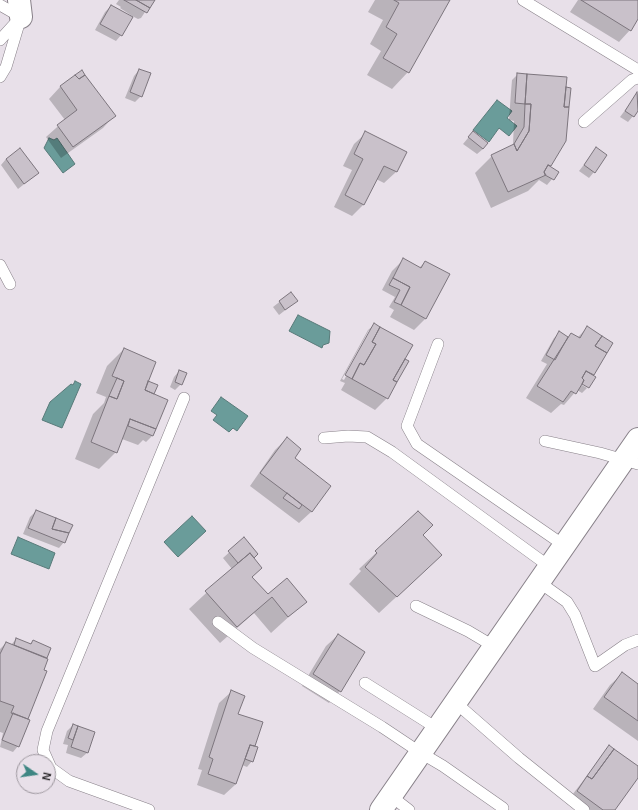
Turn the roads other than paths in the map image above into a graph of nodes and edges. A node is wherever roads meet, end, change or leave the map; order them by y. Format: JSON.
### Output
{"nodes":[{"id":1,"x":524,"y":0,"type":"edge"},
{"id":2,"x":0,"y":5,"type":"edge"},
{"id":3,"x":20,"y":8,"type":"edge"},
{"id":4,"x":0,"y":40,"type":"edge"},
{"id":5,"x":638,"y":70,"type":"edge"},
{"id":6,"x":0,"y":77,"type":"edge"},
{"id":7,"x":638,"y":78,"type":"edge"},
{"id":8,"x":584,"y":122,"type":"dead end"},
{"id":9,"x":0,"y":265,"type":"edge"},
{"id":10,"x":10,"y":284,"type":"dead end"},
{"id":11,"x":438,"y":344,"type":"dead end"},
{"id":12,"x":184,"y":398,"type":"dead end"},
{"id":13,"x":324,"y":438,"type":"dead end"},
{"id":14,"x":638,"y":438,"type":"edge"},
{"id":15,"x":545,"y":441,"type":"dead end"},
{"id":16,"x":631,"y":462,"type":"edge"},
{"id":17,"x":565,"y":546,"type":"junction"},
{"id":18,"x":545,"y":575,"type":"junction"},
{"id":19,"x":416,"y":606,"type":"dead end"},
{"id":20,"x":218,"y":622,"type":"dead end"},
{"id":21,"x":638,"y":640,"type":"edge"},
{"id":22,"x":495,"y":647,"type":"junction"},
{"id":23,"x":365,"y":683,"type":"dead end"},
{"id":24,"x":456,"y":703,"type":"junction"},
{"id":25,"x":438,"y":729,"type":"junction"},
{"id":26,"x":420,"y":753,"type":"junction"},
{"id":27,"x":386,"y":803,"type":"edge"},
{"id":28,"x":503,"y":808,"type":"dead end"},
{"id":29,"x":149,"y":810,"type":"edge"},
{"id":30,"x":409,"y":810,"type":"edge"},
{"id":31,"x":584,"y":810,"type":"edge"}],
"edges":[{"from":1,"to":5,"type":"lane"},
{"from":2,"to":3,"type":"lane"},
{"from":3,"to":4,"type":"lane"},
{"from":3,"to":6,"type":"lane"},
{"from":7,"to":8,"type":"lane"},
{"from":9,"to":10,"type":"lane"},
{"from":11,"to":17,"type":"lane"},
{"from":12,"to":29,"type":"lane"},
{"from":13,"to":18,"type":"lane"},
{"from":14,"to":16,"type":"street"},
{"from":15,"to":16,"type":"lane"},
{"from":16,"to":17,"type":"street"},
{"from":17,"to":18,"type":"street"},
{"from":18,"to":21,"type":"lane"},
{"from":18,"to":22,"type":"street"},
{"from":19,"to":22,"type":"lane"},
{"from":20,"to":26,"type":"lane"},
{"from":22,"to":24,"type":"street"},
{"from":23,"to":25,"type":"lane"},
{"from":24,"to":25,"type":"street"},
{"from":24,"to":31,"type":"lane"},
{"from":25,"to":26,"type":"street"},
{"from":26,"to":27,"type":"street"},
{"from":26,"to":28,"type":"lane"},
{"from":27,"to":30,"type":"lane"}]}
